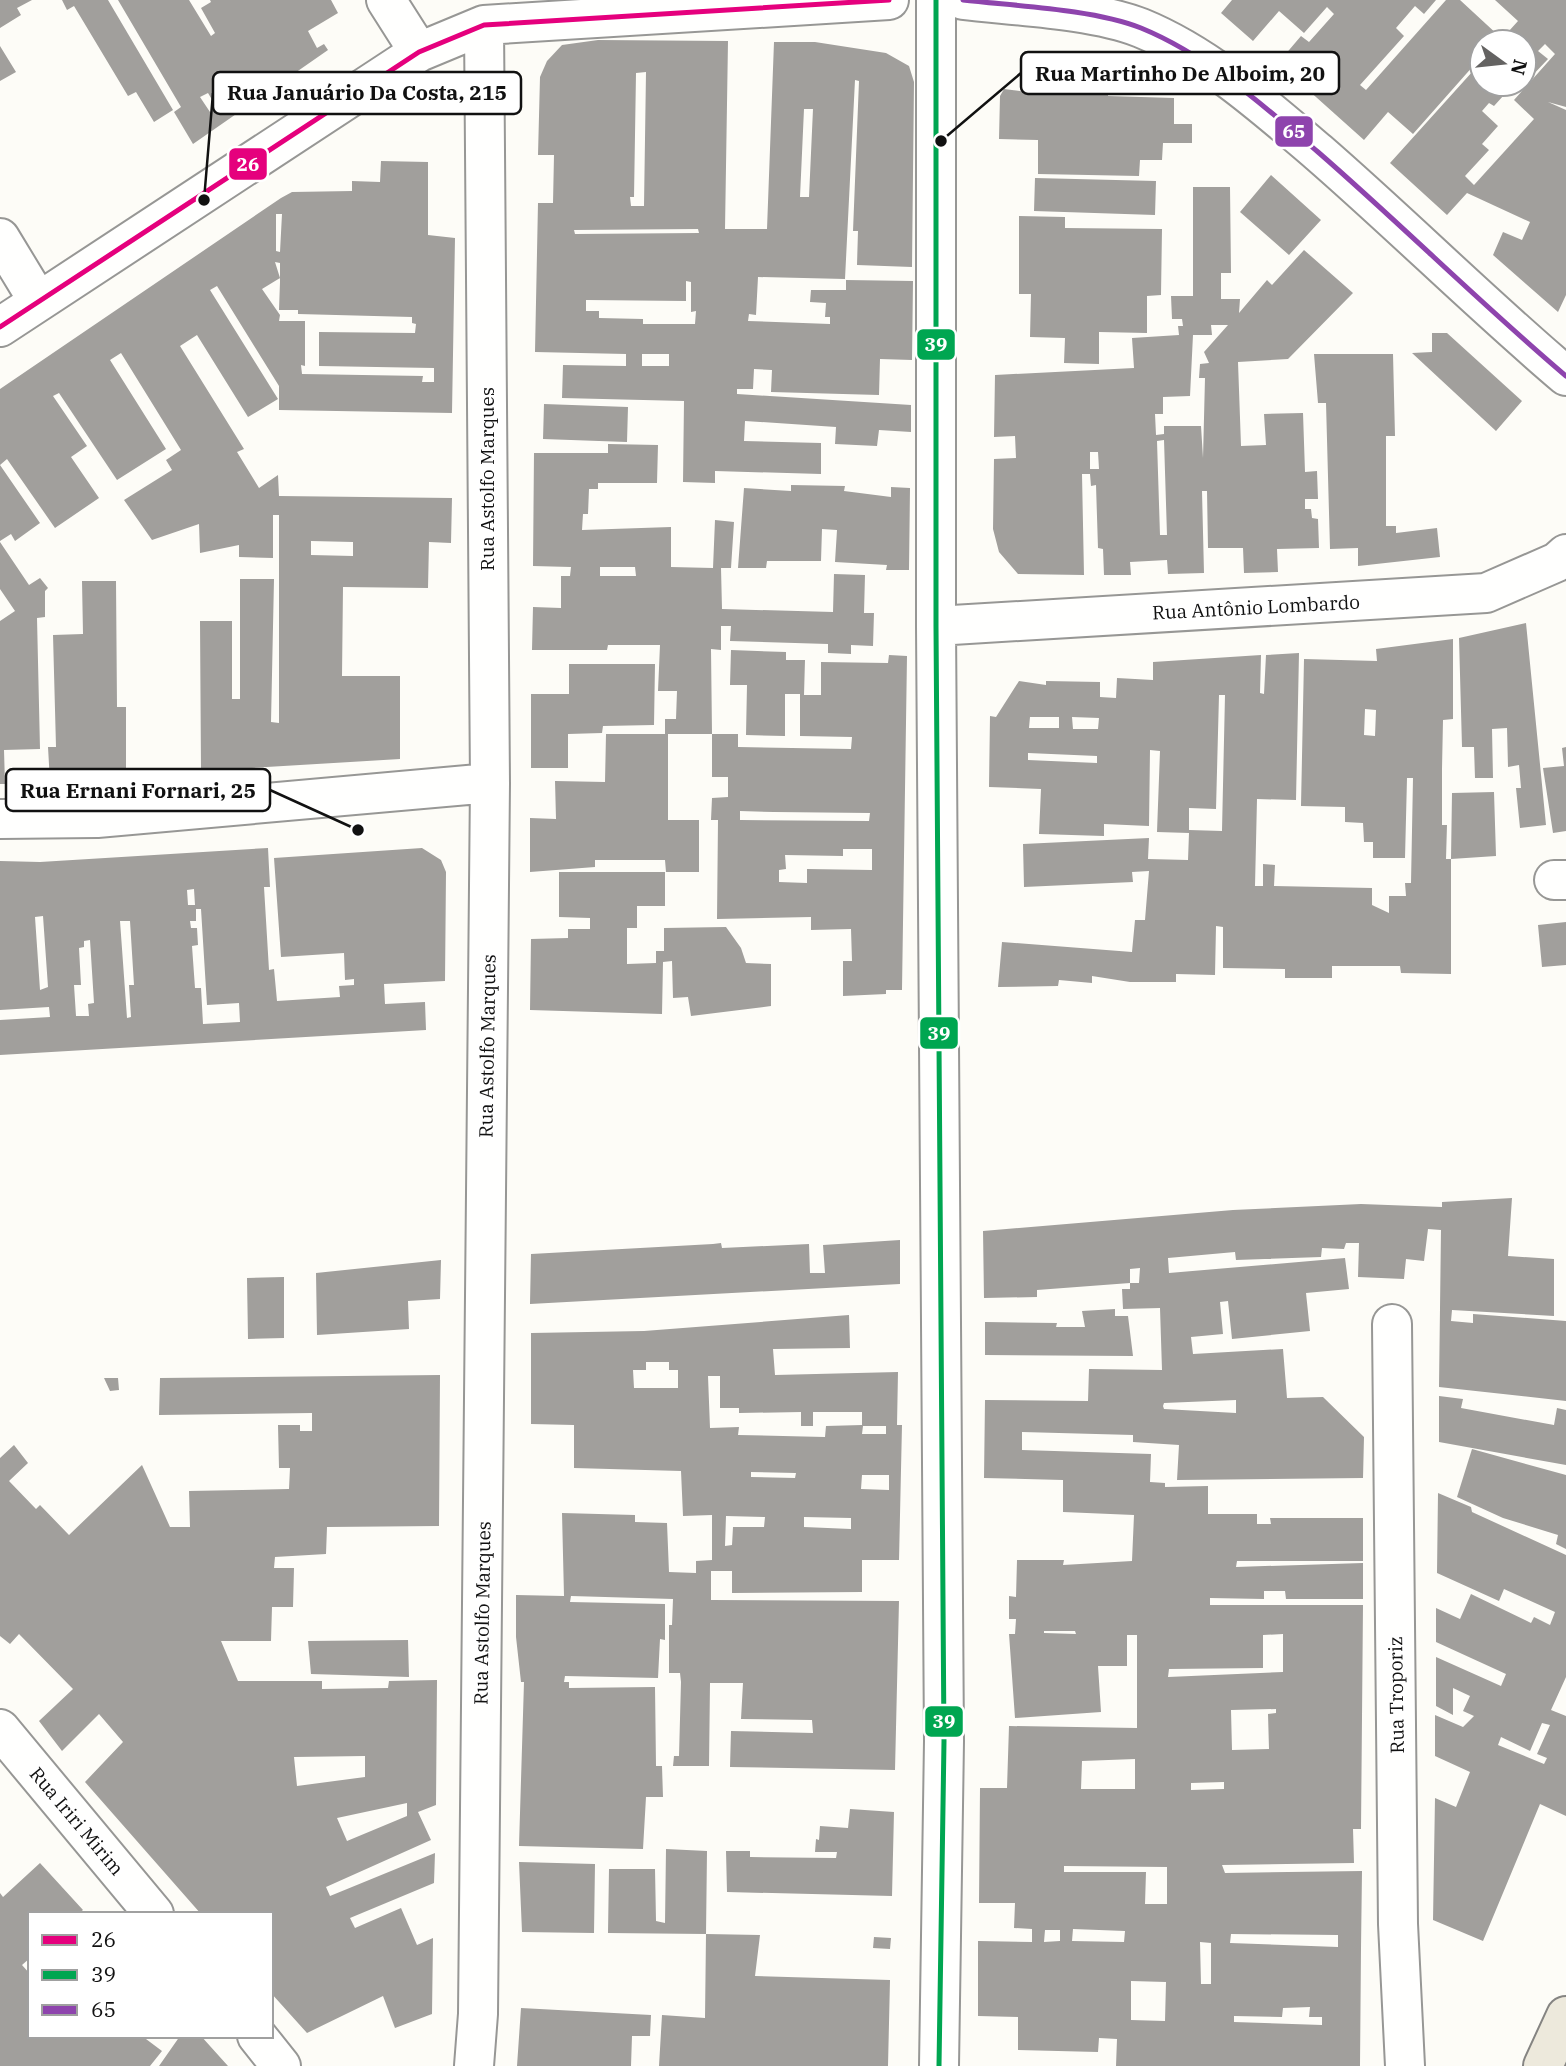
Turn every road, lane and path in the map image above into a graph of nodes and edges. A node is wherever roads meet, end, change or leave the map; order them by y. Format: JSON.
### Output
{"nodes":[{"id":1,"x":386,"y":0,"type":"edge"},
{"id":2,"x":889,"y":0,"type":"edge"},
{"id":3,"x":936,"y":0,"type":"edge"},
{"id":4,"x":963,"y":0,"type":"edge"},
{"id":5,"x":484,"y":25,"type":"junction"},
{"id":6,"x":419,"y":52,"type":"junction"},
{"id":7,"x":0,"y":238,"type":"edge"},
{"id":8,"x":37,"y":299,"type":"junction"},
{"id":9,"x":0,"y":327,"type":"edge"},
{"id":10,"x":1566,"y":376,"type":"edge"},
{"id":11,"x":1566,"y":554,"type":"edge"},
{"id":12,"x":936,"y":626,"type":"junction"},
{"id":13,"x":490,"y":783,"type":"junction"},
{"id":14,"x":0,"y":819,"type":"edge"},
{"id":15,"x":1392,"y":1324,"type":"dead end"},
{"id":16,"x":2,"y":1734,"type":"edge"},
{"id":17,"x":152,"y":1912,"type":"edge"},
{"id":18,"x":1566,"y":2016,"type":"edge"},
{"id":19,"x":259,"y":2038,"type":"edge"},
{"id":20,"x":281,"y":2066,"type":"edge"},
{"id":21,"x":474,"y":2066,"type":"edge"},
{"id":22,"x":939,"y":2066,"type":"edge"},
{"id":23,"x":1405,"y":2066,"type":"edge"},
{"id":24,"x":1543,"y":2066,"type":"edge"}],
"edges":[{"from":1,"to":6,"type":"street"},
{"from":2,"to":5,"type":"street"},
{"from":3,"to":12,"type":"street"},
{"from":4,"to":10,"type":"street"},
{"from":5,"to":6,"type":"street"},
{"from":5,"to":13,"type":"street","name":"Rua Astolfo Marques"},
{"from":6,"to":8,"type":"street"},
{"from":7,"to":8,"type":"street"},
{"from":8,"to":9,"type":"street"},
{"from":11,"to":12,"type":"street","name":"Rua Antônio Lombardo"},
{"from":12,"to":22,"type":"street"},
{"from":13,"to":14,"type":"street"},
{"from":13,"to":21,"type":"street","name":"Rua Astolfo Marques"},
{"from":15,"to":23,"type":"street","name":"Rua Troporiz"},
{"from":16,"to":17,"type":"street","name":"Rua Iriri Mirim"},
{"from":18,"to":24,"type":"main road"},
{"from":19,"to":20,"type":"street"}]}
